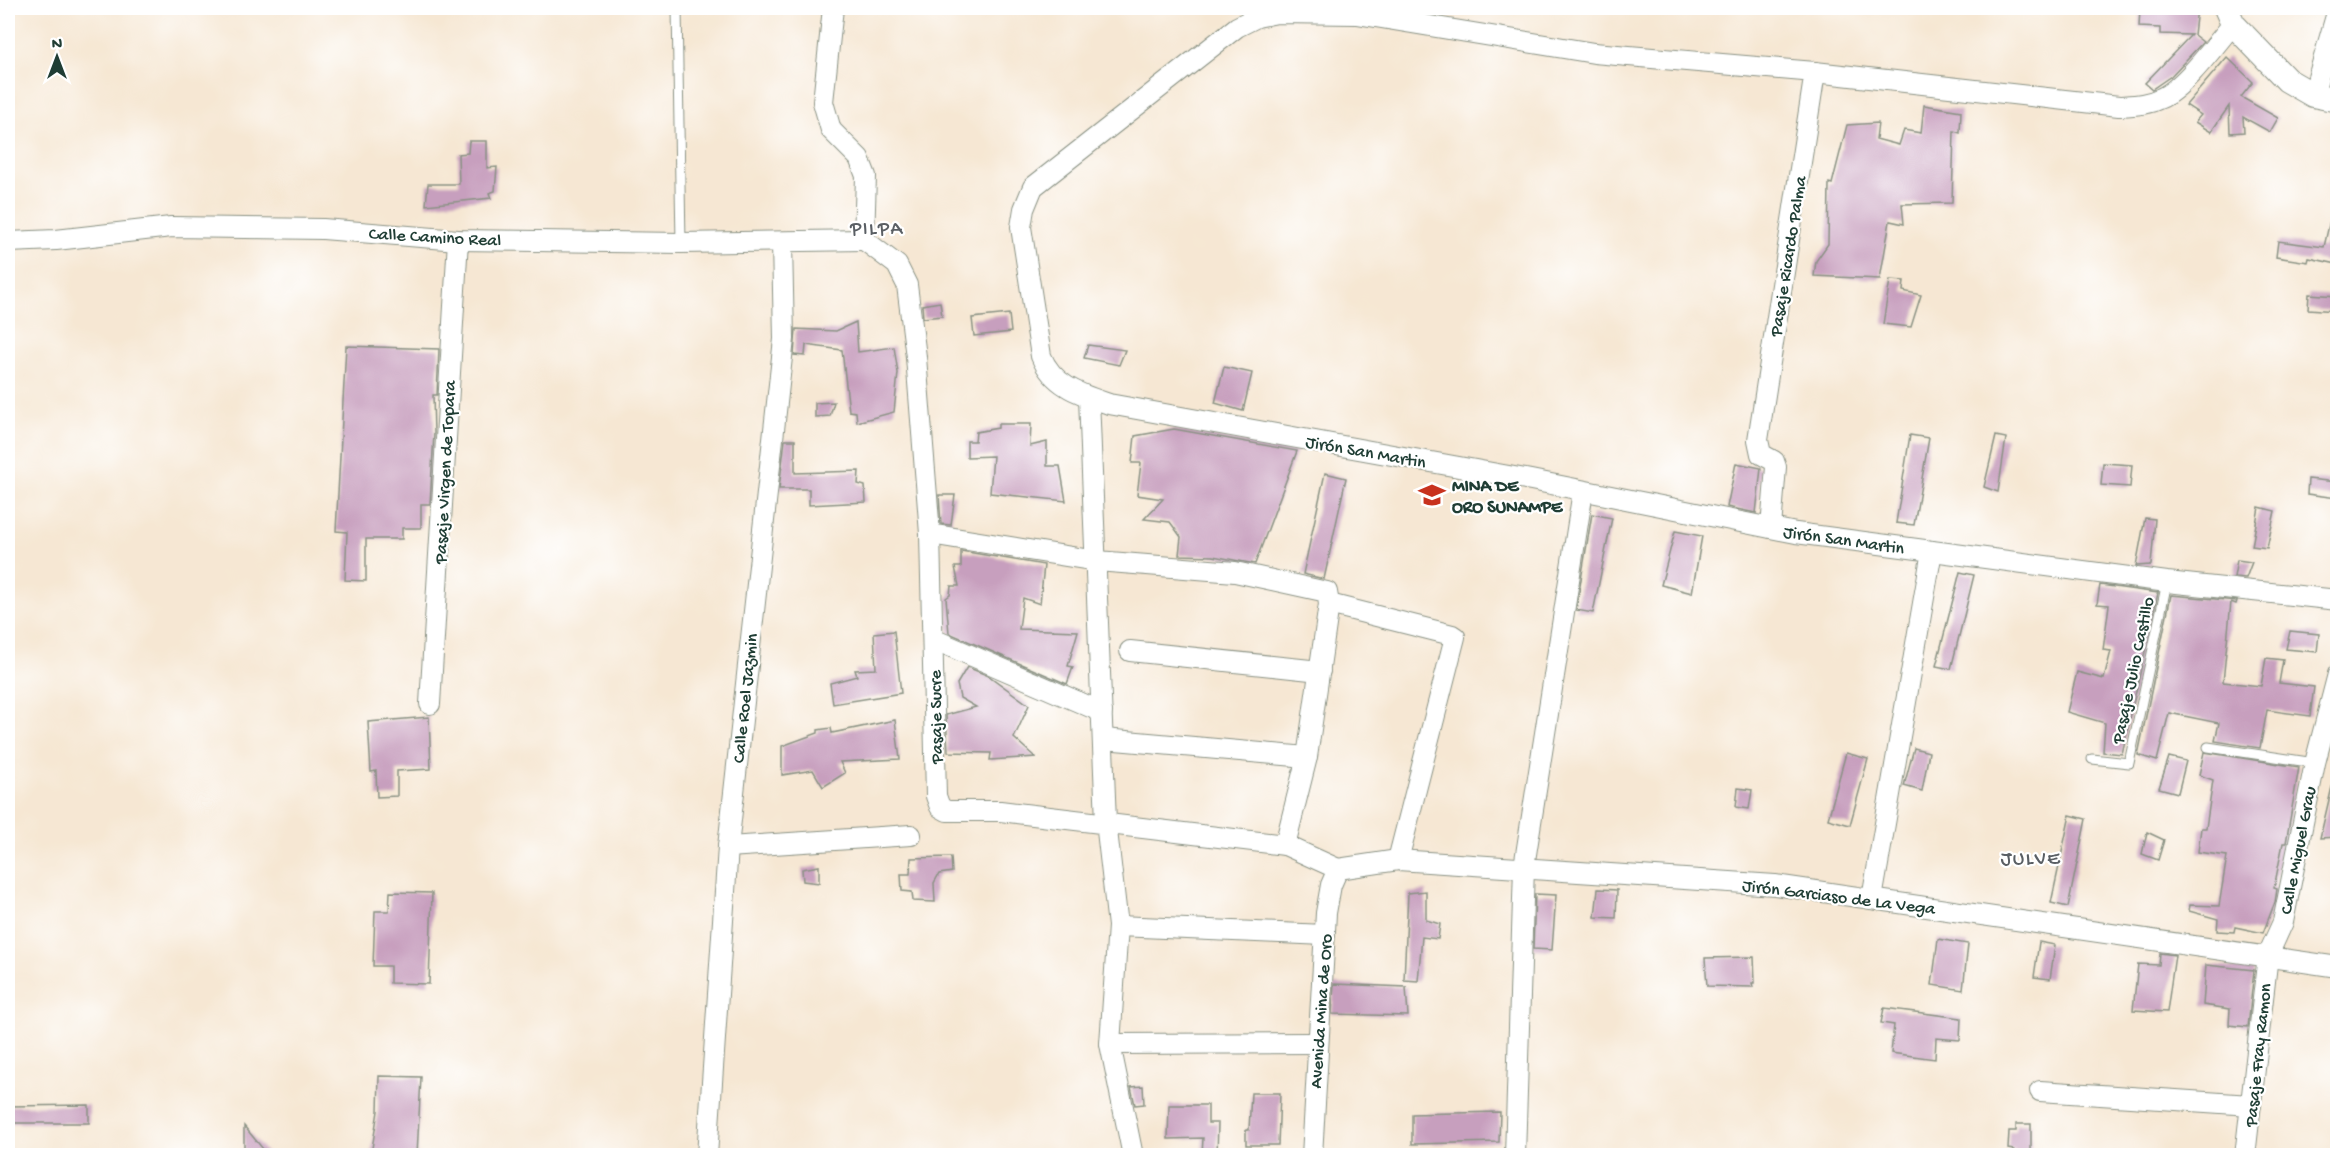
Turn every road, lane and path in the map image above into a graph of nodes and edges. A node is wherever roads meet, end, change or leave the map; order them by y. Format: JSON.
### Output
{"nodes":[{"id":1,"x":677,"y":8,"type":"edge"},
{"id":2,"x":833,"y":8,"type":"edge"},
{"id":3,"x":2337,"y":9,"type":"edge"},
{"id":4,"x":1261,"y":12,"type":"edge"},
{"id":5,"x":2229,"y":16,"type":"edge"},
{"id":6,"x":1815,"y":72,"type":"junction"},
{"id":7,"x":2313,"y":95,"type":"junction"},
{"id":8,"x":2337,"y":100,"type":"edge"},
{"id":9,"x":458,"y":240,"type":"junction"},
{"id":10,"x":864,"y":240,"type":"junction"},
{"id":11,"x":8,"y":242,"type":"edge"},
{"id":12,"x":782,"y":242,"type":"junction"},
{"id":13,"x":681,"y":243,"type":"junction"},
{"id":14,"x":1089,"y":398,"type":"junction"},
{"id":15,"x":1583,"y":491,"type":"junction"},
{"id":16,"x":1772,"y":528,"type":"junction"},
{"id":17,"x":930,"y":534,"type":"junction"},
{"id":18,"x":1932,"y":551,"type":"junction"},
{"id":19,"x":1097,"y":561,"type":"junction"},
{"id":20,"x":2167,"y":582,"type":"junction"},
{"id":21,"x":2337,"y":600,"type":"edge"},
{"id":22,"x":1329,"y":604,"type":"junction"},
{"id":23,"x":933,"y":639,"type":"junction"},
{"id":24,"x":1130,"y":651,"type":"dead end"},
{"id":25,"x":1320,"y":672,"type":"junction"},
{"id":26,"x":2337,"y":674,"type":"edge"},
{"id":27,"x":430,"y":704,"type":"dead end"},
{"id":28,"x":1102,"y":712,"type":"junction"},
{"id":29,"x":1104,"y":739,"type":"junction"},
{"id":30,"x":2208,"y":747,"type":"dead end"},
{"id":31,"x":1307,"y":757,"type":"junction"},
{"id":32,"x":2092,"y":759,"type":"dead end"},
{"id":33,"x":2315,"y":763,"type":"junction"},
{"id":34,"x":1106,"y":822,"type":"junction"},
{"id":35,"x":911,"y":836,"type":"dead end"},
{"id":36,"x":1286,"y":845,"type":"junction"},
{"id":37,"x":728,"y":847,"type":"junction"},
{"id":38,"x":1398,"y":860,"type":"junction"},
{"id":39,"x":1524,"y":867,"type":"junction"},
{"id":40,"x":1338,"y":869,"type":"junction"},
{"id":41,"x":1872,"y":899,"type":"junction"},
{"id":42,"x":1118,"y":927,"type":"junction"},
{"id":43,"x":1325,"y":935,"type":"junction"},
{"id":44,"x":2268,"y":955,"type":"junction"},
{"id":45,"x":2337,"y":966,"type":"edge"},
{"id":46,"x":1317,"y":1043,"type":"junction"},
{"id":47,"x":1110,"y":1044,"type":"junction"},
{"id":48,"x":2040,"y":1091,"type":"dead end"},
{"id":49,"x":2251,"y":1105,"type":"junction"},
{"id":50,"x":707,"y":1155,"type":"edge"},
{"id":51,"x":1133,"y":1155,"type":"edge"},
{"id":52,"x":1312,"y":1155,"type":"edge"},
{"id":53,"x":1515,"y":1155,"type":"edge"},
{"id":54,"x":2245,"y":1155,"type":"edge"}],
"edges":[{"from":1,"to":13,"type":"lane"},
{"from":2,"to":10,"type":"street"},
{"from":3,"to":7,"type":"street"},
{"from":4,"to":6,"type":"street"},
{"from":4,"to":14,"type":"street","name":"Jirón San Martin"},
{"from":5,"to":6,"type":"street"},
{"from":5,"to":7,"type":"street"},
{"from":6,"to":16,"type":"street","name":"Pasaje Ricardo Palma"},
{"from":7,"to":8,"type":"street"},
{"from":9,"to":11,"type":"street","name":"Calle Camino Real"},
{"from":9,"to":13,"type":"street","name":"Calle Camino Real"},
{"from":9,"to":27,"type":"street","name":"Pasaje Virgen de Topara"},
{"from":10,"to":12,"type":"street","name":"Calle Camino Real"},
{"from":10,"to":17,"type":"street","name":"Pasaje Sucre"},
{"from":12,"to":13,"type":"street","name":"Calle Camino Real"},
{"from":12,"to":37,"type":"street","name":"Calle Roel Jazmin"},
{"from":14,"to":15,"type":"street","name":"Jirón San Martin"},
{"from":14,"to":19,"type":"street"},
{"from":15,"to":16,"type":"street","name":"Jirón San Martin"},
{"from":15,"to":39,"type":"street"},
{"from":16,"to":18,"type":"street","name":"Jirón San Martin"},
{"from":17,"to":19,"type":"street"},
{"from":17,"to":23,"type":"street","name":"Pasaje Sucre"},
{"from":18,"to":20,"type":"street","name":"Jirón San Martin"},
{"from":18,"to":41,"type":"street"},
{"from":19,"to":22,"type":"street"},
{"from":19,"to":28,"type":"street"},
{"from":20,"to":21,"type":"street","name":"Jirón San Martin"},
{"from":20,"to":32,"type":"lane","name":"Pasaje Julio Castillo"},
{"from":22,"to":25,"type":"street"},
{"from":22,"to":38,"type":"street"},
{"from":23,"to":28,"type":"street"},
{"from":23,"to":34,"type":"street","name":"Pasaje Sucre"},
{"from":24,"to":25,"type":"street"},
{"from":25,"to":31,"type":"street"},
{"from":26,"to":33,"type":"street","name":"Calle Miguel Grau"},
{"from":28,"to":29,"type":"street"},
{"from":29,"to":31,"type":"street"},
{"from":29,"to":34,"type":"street"},
{"from":30,"to":33,"type":"lane"},
{"from":31,"to":36,"type":"street"},
{"from":33,"to":44,"type":"street","name":"Calle Miguel Grau"},
{"from":34,"to":36,"type":"street","name":"Pasaje Sucre"},
{"from":34,"to":42,"type":"street"},
{"from":35,"to":37,"type":"street"},
{"from":36,"to":40,"type":"street","name":"Pasaje Sucre"},
{"from":37,"to":50,"type":"street","name":"Calle Roel Jazmin"},
{"from":38,"to":39,"type":"street","name":"Jirón Garciaso de La Vega"},
{"from":38,"to":40,"type":"street","name":"Jirón Garciaso de La Vega"},
{"from":39,"to":41,"type":"street","name":"Jirón Garciaso de La Vega"},
{"from":39,"to":53,"type":"street"},
{"from":40,"to":43,"type":"street","name":"Avenida Mina de Oro"},
{"from":41,"to":44,"type":"street","name":"Jirón Garciaso de La Vega"},
{"from":42,"to":43,"type":"street"},
{"from":42,"to":47,"type":"street"},
{"from":43,"to":46,"type":"street","name":"Avenida Mina de Oro"},
{"from":44,"to":45,"type":"street","name":"Jirón Garciaso de La Vega"},
{"from":44,"to":49,"type":"street","name":"Pasaje Fray Ramon"},
{"from":46,"to":47,"type":"street"},
{"from":46,"to":52,"type":"street","name":"Avenida Mina de Oro"},
{"from":47,"to":51,"type":"street"},
{"from":48,"to":49,"type":"street"},
{"from":49,"to":54,"type":"street","name":"Pasaje Fray Ramon"}]}
